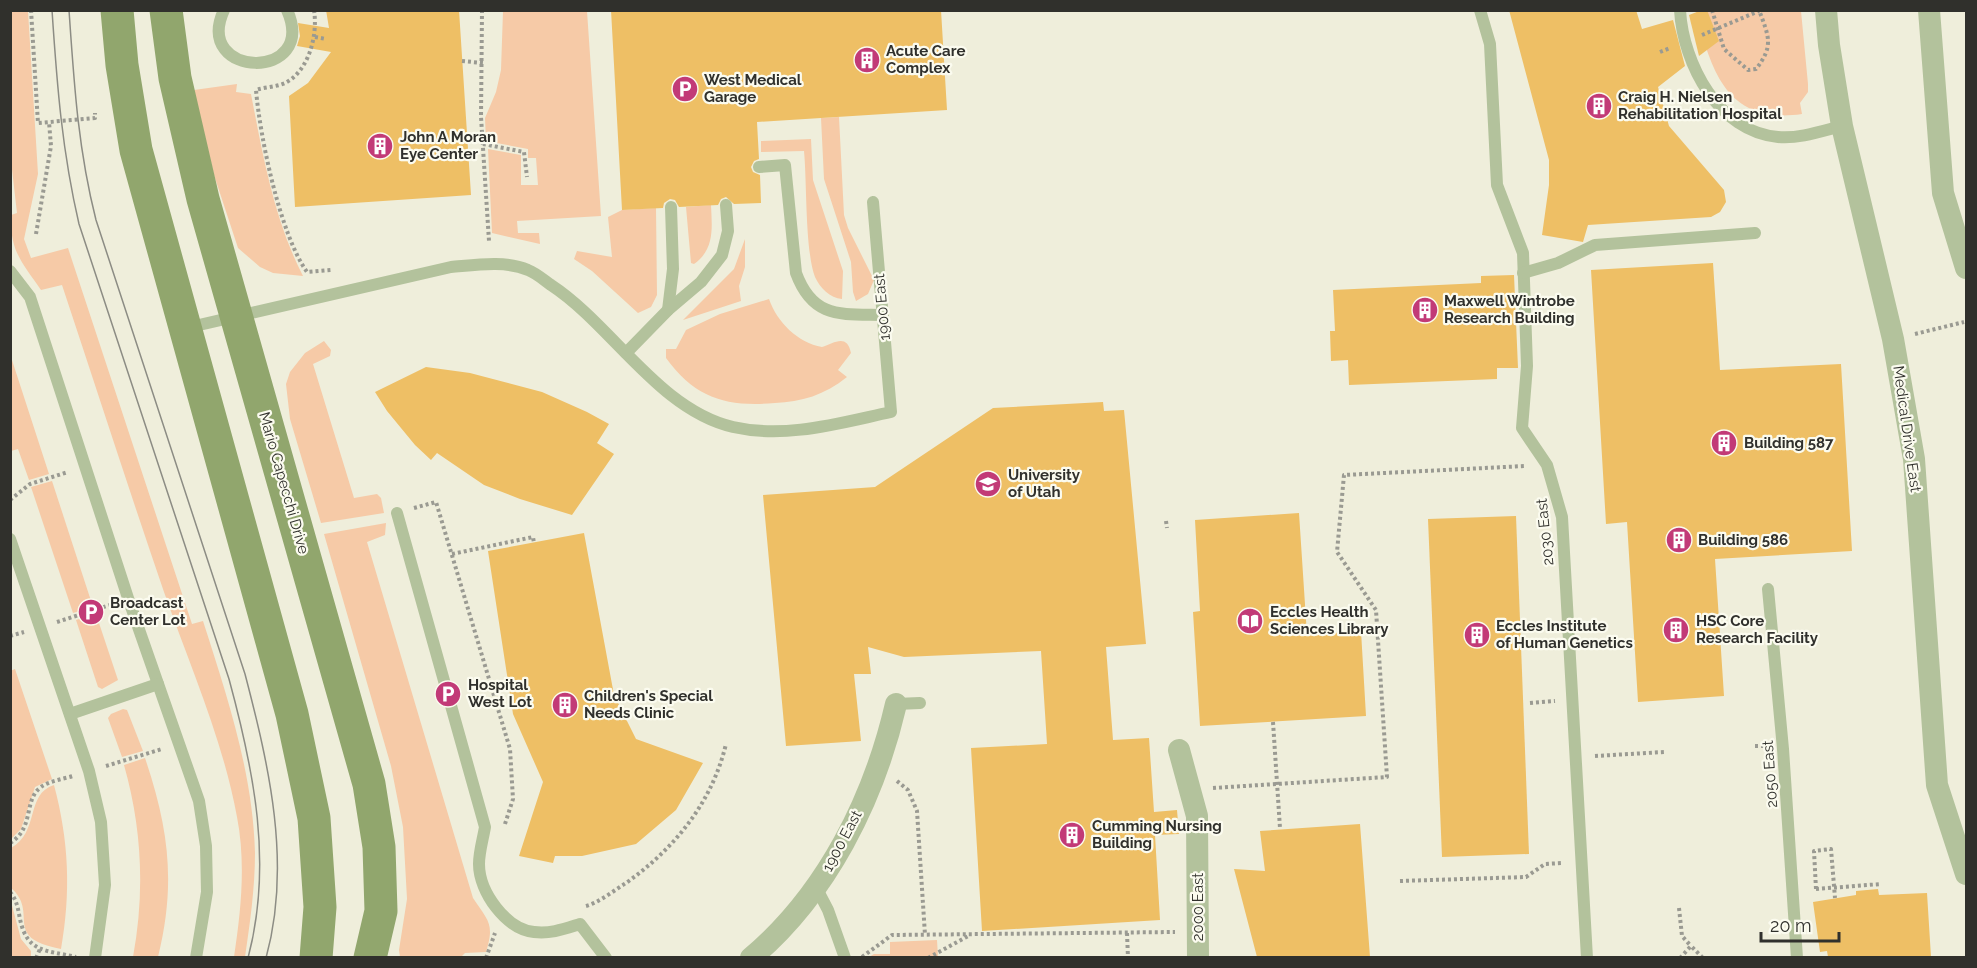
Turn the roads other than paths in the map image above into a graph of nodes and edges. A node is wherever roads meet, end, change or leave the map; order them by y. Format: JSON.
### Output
{"nodes":[{"id":1,"x":117,"y":10,"type":"edge"},
{"id":2,"x":166,"y":10,"type":"edge"},
{"id":3,"x":224,"y":10,"type":"edge"},
{"id":4,"x":287,"y":10,"type":"edge"},
{"id":5,"x":1480,"y":10,"type":"edge"},
{"id":6,"x":1680,"y":10,"type":"edge"},
{"id":7,"x":1826,"y":10,"type":"edge"},
{"id":8,"x":1929,"y":10,"type":"edge"},
{"id":9,"x":1842,"y":126,"type":"junction"},
{"id":10,"x":759,"y":167,"type":"dead end"},
{"id":11,"x":873,"y":202,"type":"dead end"},
{"id":12,"x":726,"y":204,"type":"dead end"},
{"id":13,"x":671,"y":207,"type":"dead end"},
{"id":14,"x":1755,"y":233,"type":"dead end"},
{"id":15,"x":1966,"y":268,"type":"edge"},
{"id":16,"x":10,"y":272,"type":"edge"},
{"id":17,"x":1523,"y":273,"type":"junction"},
{"id":18,"x":668,"y":310,"type":"junction"},
{"id":19,"x":883,"y":315,"type":"junction"},
{"id":20,"x":238,"y":317,"type":"junction"},
{"id":21,"x":185,"y":329,"type":"junction"},
{"id":22,"x":626,"y":353,"type":"junction"},
{"id":23,"x":398,"y":513,"type":"dead end"},
{"id":24,"x":10,"y":539,"type":"edge"},
{"id":25,"x":1768,"y":589,"type":"dead end"},
{"id":26,"x":158,"y":684,"type":"junction"},
{"id":27,"x":920,"y":703,"type":"dead end"},
{"id":28,"x":896,"y":704,"type":"joint"},
{"id":29,"x":70,"y":714,"type":"junction"},
{"id":30,"x":1179,"y":750,"type":"dead end"},
{"id":31,"x":1962,"y":842,"type":"edge"},
{"id":32,"x":1966,"y":874,"type":"edge"},
{"id":33,"x":816,"y":887,"type":"junction"},
{"id":34,"x":381,"y":911,"type":"junction"},
{"id":35,"x":95,"y":957,"type":"edge"},
{"id":36,"x":196,"y":957,"type":"edge"},
{"id":37,"x":316,"y":957,"type":"edge"},
{"id":38,"x":370,"y":957,"type":"edge"},
{"id":39,"x":385,"y":957,"type":"edge"},
{"id":40,"x":606,"y":957,"type":"edge"},
{"id":41,"x":751,"y":957,"type":"edge"},
{"id":42,"x":845,"y":957,"type":"edge"},
{"id":43,"x":1198,"y":957,"type":"edge"},
{"id":44,"x":1587,"y":957,"type":"edge"},
{"id":45,"x":1797,"y":957,"type":"edge"}],
"edges":[{"from":1,"to":21,"type":"main road"},
{"from":2,"to":20,"type":"main road","name":"Mario Capecchi Drive"},
{"from":3,"to":4,"type":"lane"},
{"from":5,"to":17,"type":"lane","name":"2030 East"},
{"from":6,"to":9,"type":"lane"},
{"from":7,"to":9,"type":"street","name":"Medical Drive East"},
{"from":8,"to":15,"type":"street"},
{"from":9,"to":31,"type":"street","name":"Medical Drive East"},
{"from":10,"to":19,"type":"lane"},
{"from":11,"to":19,"type":"lane","name":"1900 East"},
{"from":12,"to":18,"type":"lane"},
{"from":13,"to":18,"type":"lane"},
{"from":14,"to":17,"type":"lane"},
{"from":16,"to":26,"type":"lane"},
{"from":17,"to":44,"type":"lane","name":"2030 East"},
{"from":18,"to":22,"type":"lane"},
{"from":19,"to":22,"type":"lane","name":"1900 East"},
{"from":20,"to":21,"type":"lane"},
{"from":20,"to":22,"type":"lane"},
{"from":20,"to":34,"type":"main road","name":"Mario Capecchi Drive"},
{"from":21,"to":37,"type":"main road"},
{"from":23,"to":40,"type":"lane"},
{"from":24,"to":29,"type":"lane"},
{"from":25,"to":45,"type":"lane","name":"2050 East"},
{"from":26,"to":29,"type":"lane"},
{"from":26,"to":36,"type":"lane"},
{"from":27,"to":28,"type":"lane"},
{"from":28,"to":33,"type":"street","name":"1900 East"},
{"from":29,"to":35,"type":"lane"},
{"from":30,"to":43,"type":"street","name":"2000 East"},
{"from":31,"to":32,"type":"street","name":"Medical Drive East"},
{"from":33,"to":41,"type":"street","name":"1900 East"},
{"from":33,"to":42,"type":"lane"},
{"from":34,"to":38,"type":"main road","name":"Mario Capecchi Drive"},
{"from":34,"to":39,"type":"street"}]}
